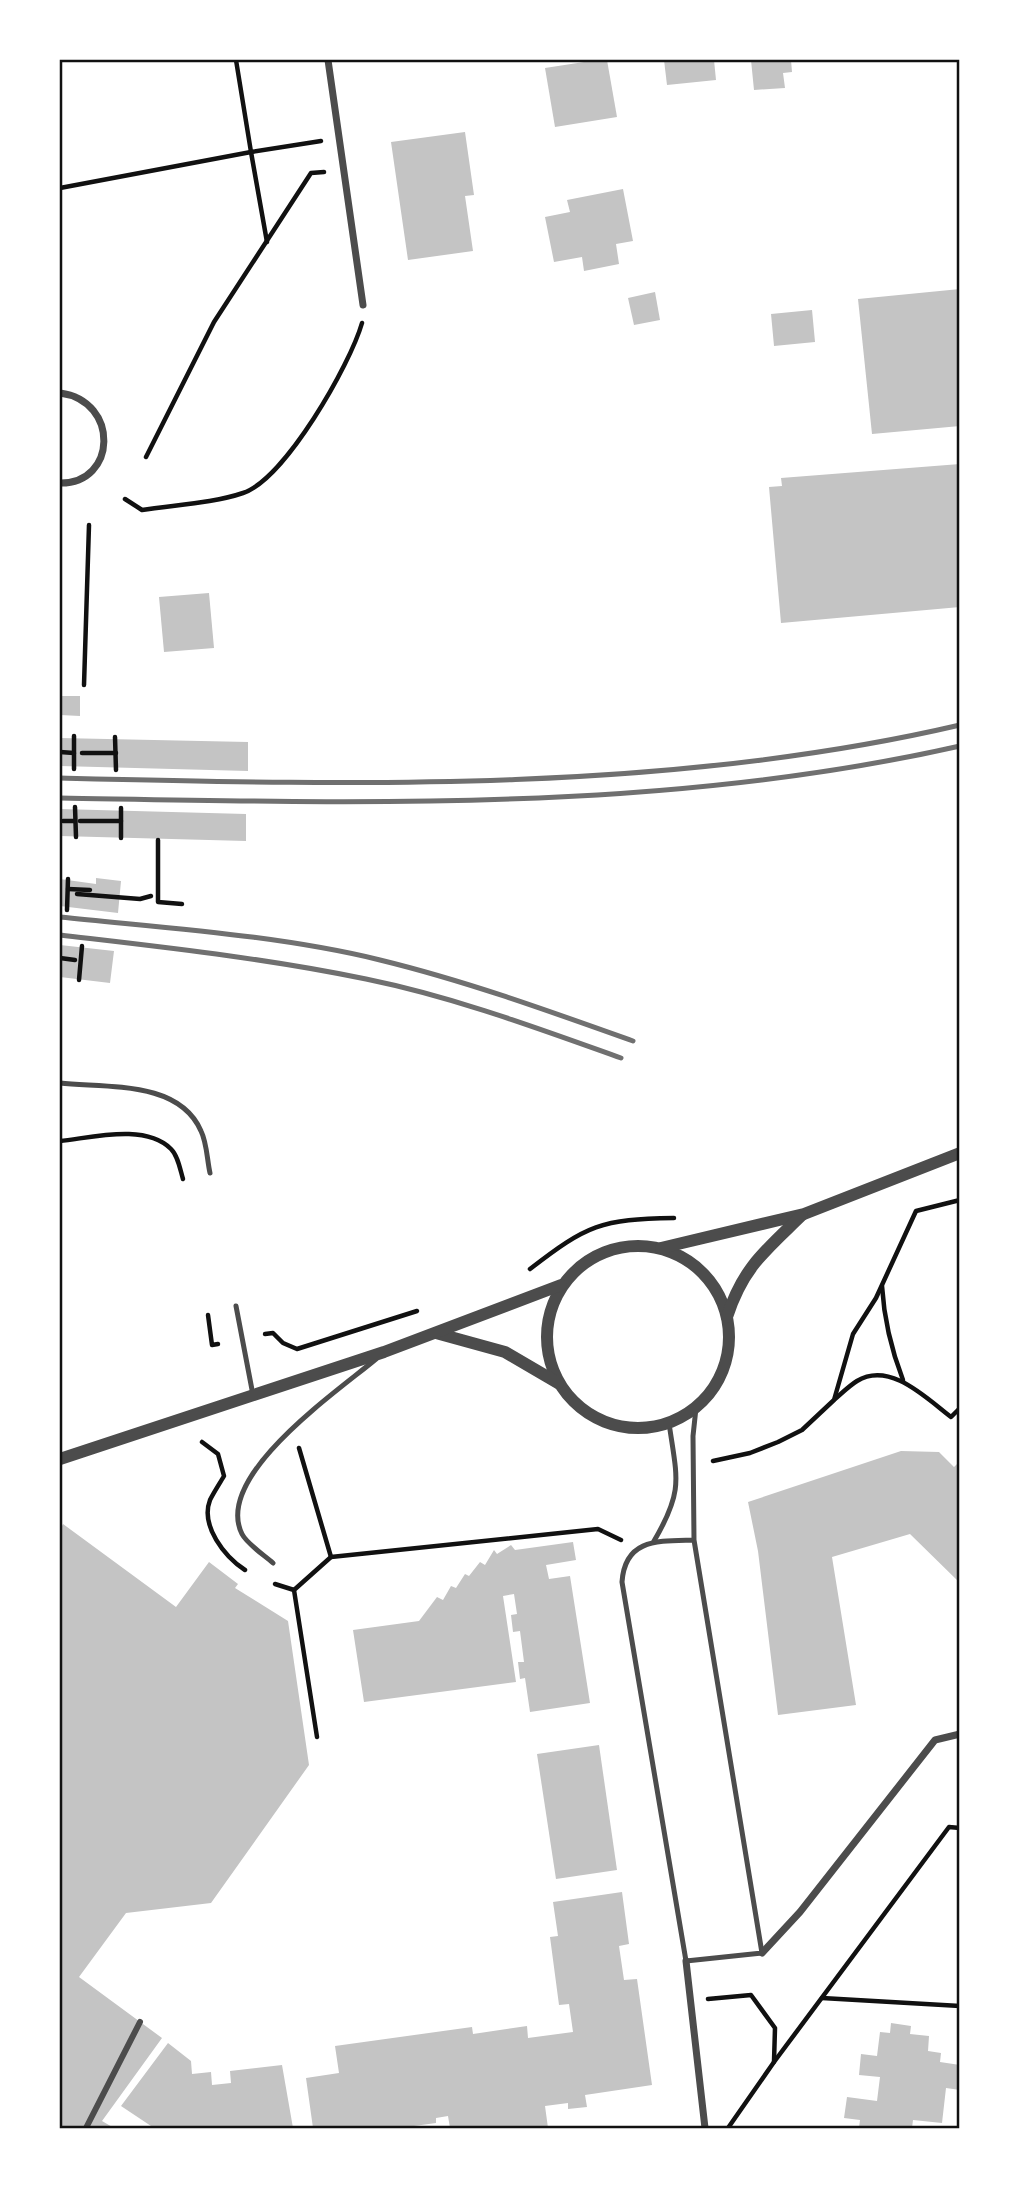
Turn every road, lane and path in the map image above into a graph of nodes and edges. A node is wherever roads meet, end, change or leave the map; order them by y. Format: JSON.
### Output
{"nodes":[{"id":1,"x":236,"y":60,"type":"edge"},
{"id":2,"x":328,"y":60,"type":"edge"},
{"id":3,"x":340,"y":138,"type":"junction"},
{"id":4,"x":251,"y":152,"type":"junction"},
{"id":5,"x":344,"y":169,"type":"junction"},
{"id":6,"x":60,"y":188,"type":"edge"},
{"id":7,"x":267,"y":243,"type":"junction"},
{"id":8,"x":363,"y":305,"type":"joint"},
{"id":9,"x":60,"y":393,"type":"edge"},
{"id":10,"x":146,"y":457,"type":"dead end"},
{"id":11,"x":60,"y":483,"type":"edge"},
{"id":12,"x":125,"y":499,"type":"dead end"},
{"id":13,"x":89,"y":525,"type":"dead end"},
{"id":14,"x":84,"y":685,"type":"dead end"},
{"id":15,"x":74,"y":736,"type":"dead end"},
{"id":16,"x":115,"y":737,"type":"dead end"},
{"id":17,"x":60,"y":752,"type":"edge"},
{"id":18,"x":74,"y":752,"type":"junction"},
{"id":19,"x":82,"y":753,"type":"dead end"},
{"id":20,"x":116,"y":753,"type":"junction"},
{"id":21,"x":74,"y":769,"type":"dead end"},
{"id":22,"x":116,"y":769,"type":"dead end"},
{"id":23,"x":75,"y":807,"type":"dead end"},
{"id":24,"x":121,"y":808,"type":"dead end"},
{"id":25,"x":63,"y":821,"type":"dead end"},
{"id":26,"x":77,"y":821,"type":"junction"},
{"id":27,"x":121,"y":821,"type":"junction"},
{"id":28,"x":76,"y":837,"type":"dead end"},
{"id":29,"x":121,"y":838,"type":"dead end"},
{"id":30,"x":158,"y":840,"type":"dead end"},
{"id":31,"x":68,"y":879,"type":"dead end"},
{"id":32,"x":68,"y":888,"type":"junction"},
{"id":33,"x":90,"y":890,"type":"dead end"},
{"id":34,"x":77,"y":894,"type":"dead end"},
{"id":35,"x":151,"y":896,"type":"dead end"},
{"id":36,"x":182,"y":904,"type":"dead end"},
{"id":37,"x":67,"y":910,"type":"dead end"},
{"id":38,"x":82,"y":946,"type":"dead end"},
{"id":39,"x":60,"y":958,"type":"edge"},
{"id":40,"x":81,"y":960,"type":"junction"},
{"id":41,"x":79,"y":980,"type":"dead end"},
{"id":42,"x":60,"y":1083,"type":"edge"},
{"id":43,"x":60,"y":1141,"type":"edge"},
{"id":44,"x":960,"y":1153,"type":"edge"},
{"id":45,"x":210,"y":1173,"type":"dead end"},
{"id":46,"x":183,"y":1179,"type":"dead end"},
{"id":47,"x":960,"y":1200,"type":"edge"},
{"id":48,"x":804,"y":1214,"type":"junction"},
{"id":49,"x":679,"y":1218,"type":"dead end"},
{"id":50,"x":660,"y":1248,"type":"junction"},
{"id":51,"x":526,"y":1272,"type":"dead end"},
{"id":52,"x":561,"y":1285,"type":"junction"},
{"id":53,"x":882,"y":1285,"type":"junction"},
{"id":54,"x":236,"y":1306,"type":"dead end"},
{"id":55,"x":426,"y":1308,"type":"dead end"},
{"id":56,"x":208,"y":1315,"type":"dead end"},
{"id":57,"x":727,"y":1317,"type":"junction"},
{"id":58,"x":436,"y":1333,"type":"junction"},
{"id":59,"x":265,"y":1334,"type":"dead end"},
{"id":60,"x":218,"y":1344,"type":"dead end"},
{"id":61,"x":384,"y":1352,"type":"junction"},
{"id":62,"x":903,"y":1381,"type":"junction"},
{"id":63,"x":558,"y":1383,"type":"junction"},
{"id":64,"x":253,"y":1395,"type":"junction"},
{"id":65,"x":834,"y":1400,"type":"junction"},
{"id":66,"x":696,"y":1408,"type":"junction"},
{"id":67,"x":960,"y":1408,"type":"edge"},
{"id":68,"x":669,"y":1423,"type":"junction"},
{"id":69,"x":297,"y":1441,"type":"dead end"},
{"id":70,"x":60,"y":1459,"type":"edge"},
{"id":71,"x":712,"y":1461,"type":"dead end"},
{"id":72,"x":694,"y":1540,"type":"junction"},
{"id":73,"x":654,"y":1541,"type":"junction"},
{"id":74,"x":637,"y":1548,"type":"junction"},
{"id":75,"x":331,"y":1557,"type":"junction"},
{"id":76,"x":273,"y":1563,"type":"dead end"},
{"id":77,"x":960,"y":1734,"type":"edge"},
{"id":78,"x":317,"y":1737,"type":"dead end"},
{"id":79,"x":960,"y":1828,"type":"edge"},
{"id":80,"x":762,"y":1953,"type":"junction"},
{"id":81,"x":686,"y":1961,"type":"junction"},
{"id":82,"x":822,"y":1998,"type":"junction"},
{"id":83,"x":691,"y":2001,"type":"junction"},
{"id":84,"x":960,"y":2006,"type":"edge"},
{"id":85,"x":139,"y":2022,"type":"dead end"},
{"id":86,"x":774,"y":2062,"type":"junction"},
{"id":87,"x":86,"y":2129,"type":"edge"},
{"id":88,"x":705,"y":2129,"type":"edge"},
{"id":89,"x":728,"y":2129,"type":"edge"}],
"edges":[{"from":1,"to":4,"type":"path"},
{"from":2,"to":3,"type":"street"},
{"from":3,"to":4,"type":"path"},
{"from":3,"to":5,"type":"street"},
{"from":4,"to":6,"type":"path"},
{"from":4,"to":7,"type":"path"},
{"from":5,"to":7,"type":"path"},
{"from":5,"to":8,"type":"street"},
{"from":7,"to":10,"type":"path"},
{"from":8,"to":12,"type":"path"},
{"from":9,"to":11,"type":"street"},
{"from":13,"to":14,"type":"path"},
{"from":15,"to":18,"type":"path"},
{"from":16,"to":20,"type":"path"},
{"from":17,"to":18,"type":"path"},
{"from":18,"to":21,"type":"path"},
{"from":19,"to":20,"type":"path"},
{"from":20,"to":22,"type":"path"},
{"from":23,"to":26,"type":"path"},
{"from":24,"to":27,"type":"path"},
{"from":25,"to":26,"type":"path"},
{"from":26,"to":27,"type":"path"},
{"from":26,"to":28,"type":"path"},
{"from":27,"to":29,"type":"path"},
{"from":30,"to":36,"type":"path"},
{"from":31,"to":32,"type":"path"},
{"from":32,"to":33,"type":"path"},
{"from":32,"to":37,"type":"path"},
{"from":34,"to":35,"type":"path"},
{"from":38,"to":40,"type":"path"},
{"from":39,"to":40,"type":"path"},
{"from":40,"to":41,"type":"path"},
{"from":42,"to":45,"type":"lane"},
{"from":43,"to":46,"type":"path"},
{"from":44,"to":48,"type":"street"},
{"from":47,"to":53,"type":"path"},
{"from":48,"to":50,"type":"street"},
{"from":48,"to":57,"type":"street"},
{"from":49,"to":51,"type":"path"},
{"from":50,"to":52,"type":"street"},
{"from":50,"to":57,"type":"street"},
{"from":52,"to":58,"type":"street"},
{"from":52,"to":63,"type":"street"},
{"from":53,"to":62,"type":"path"},
{"from":53,"to":65,"type":"path"},
{"from":54,"to":64,"type":"lane"},
{"from":55,"to":59,"type":"path"},
{"from":56,"to":60,"type":"path"},
{"from":57,"to":66,"type":"street"},
{"from":58,"to":61,"type":"street"},
{"from":58,"to":63,"type":"street"},
{"from":61,"to":64,"type":"street"},
{"from":61,"to":76,"type":"lane"},
{"from":62,"to":65,"type":"path"},
{"from":62,"to":67,"type":"path"},
{"from":63,"to":68,"type":"street"},
{"from":64,"to":70,"type":"street"},
{"from":65,"to":71,"type":"path"},
{"from":66,"to":68,"type":"street"},
{"from":66,"to":72,"type":"lane"},
{"from":68,"to":73,"type":"lane"},
{"from":69,"to":75,"type":"path"},
{"from":72,"to":73,"type":"lane"},
{"from":72,"to":80,"type":"lane"},
{"from":73,"to":74,"type":"lane"},
{"from":74,"to":75,"type":"path"},
{"from":74,"to":81,"type":"lane"},
{"from":75,"to":78,"type":"path"},
{"from":77,"to":80,"type":"street"},
{"from":79,"to":82,"type":"path"},
{"from":80,"to":81,"type":"lane"},
{"from":81,"to":83,"type":"street"},
{"from":82,"to":84,"type":"path"},
{"from":82,"to":86,"type":"path"},
{"from":83,"to":86,"type":"path"},
{"from":83,"to":88,"type":"street"},
{"from":85,"to":87,"type":"street"},
{"from":86,"to":89,"type":"path"}]}
